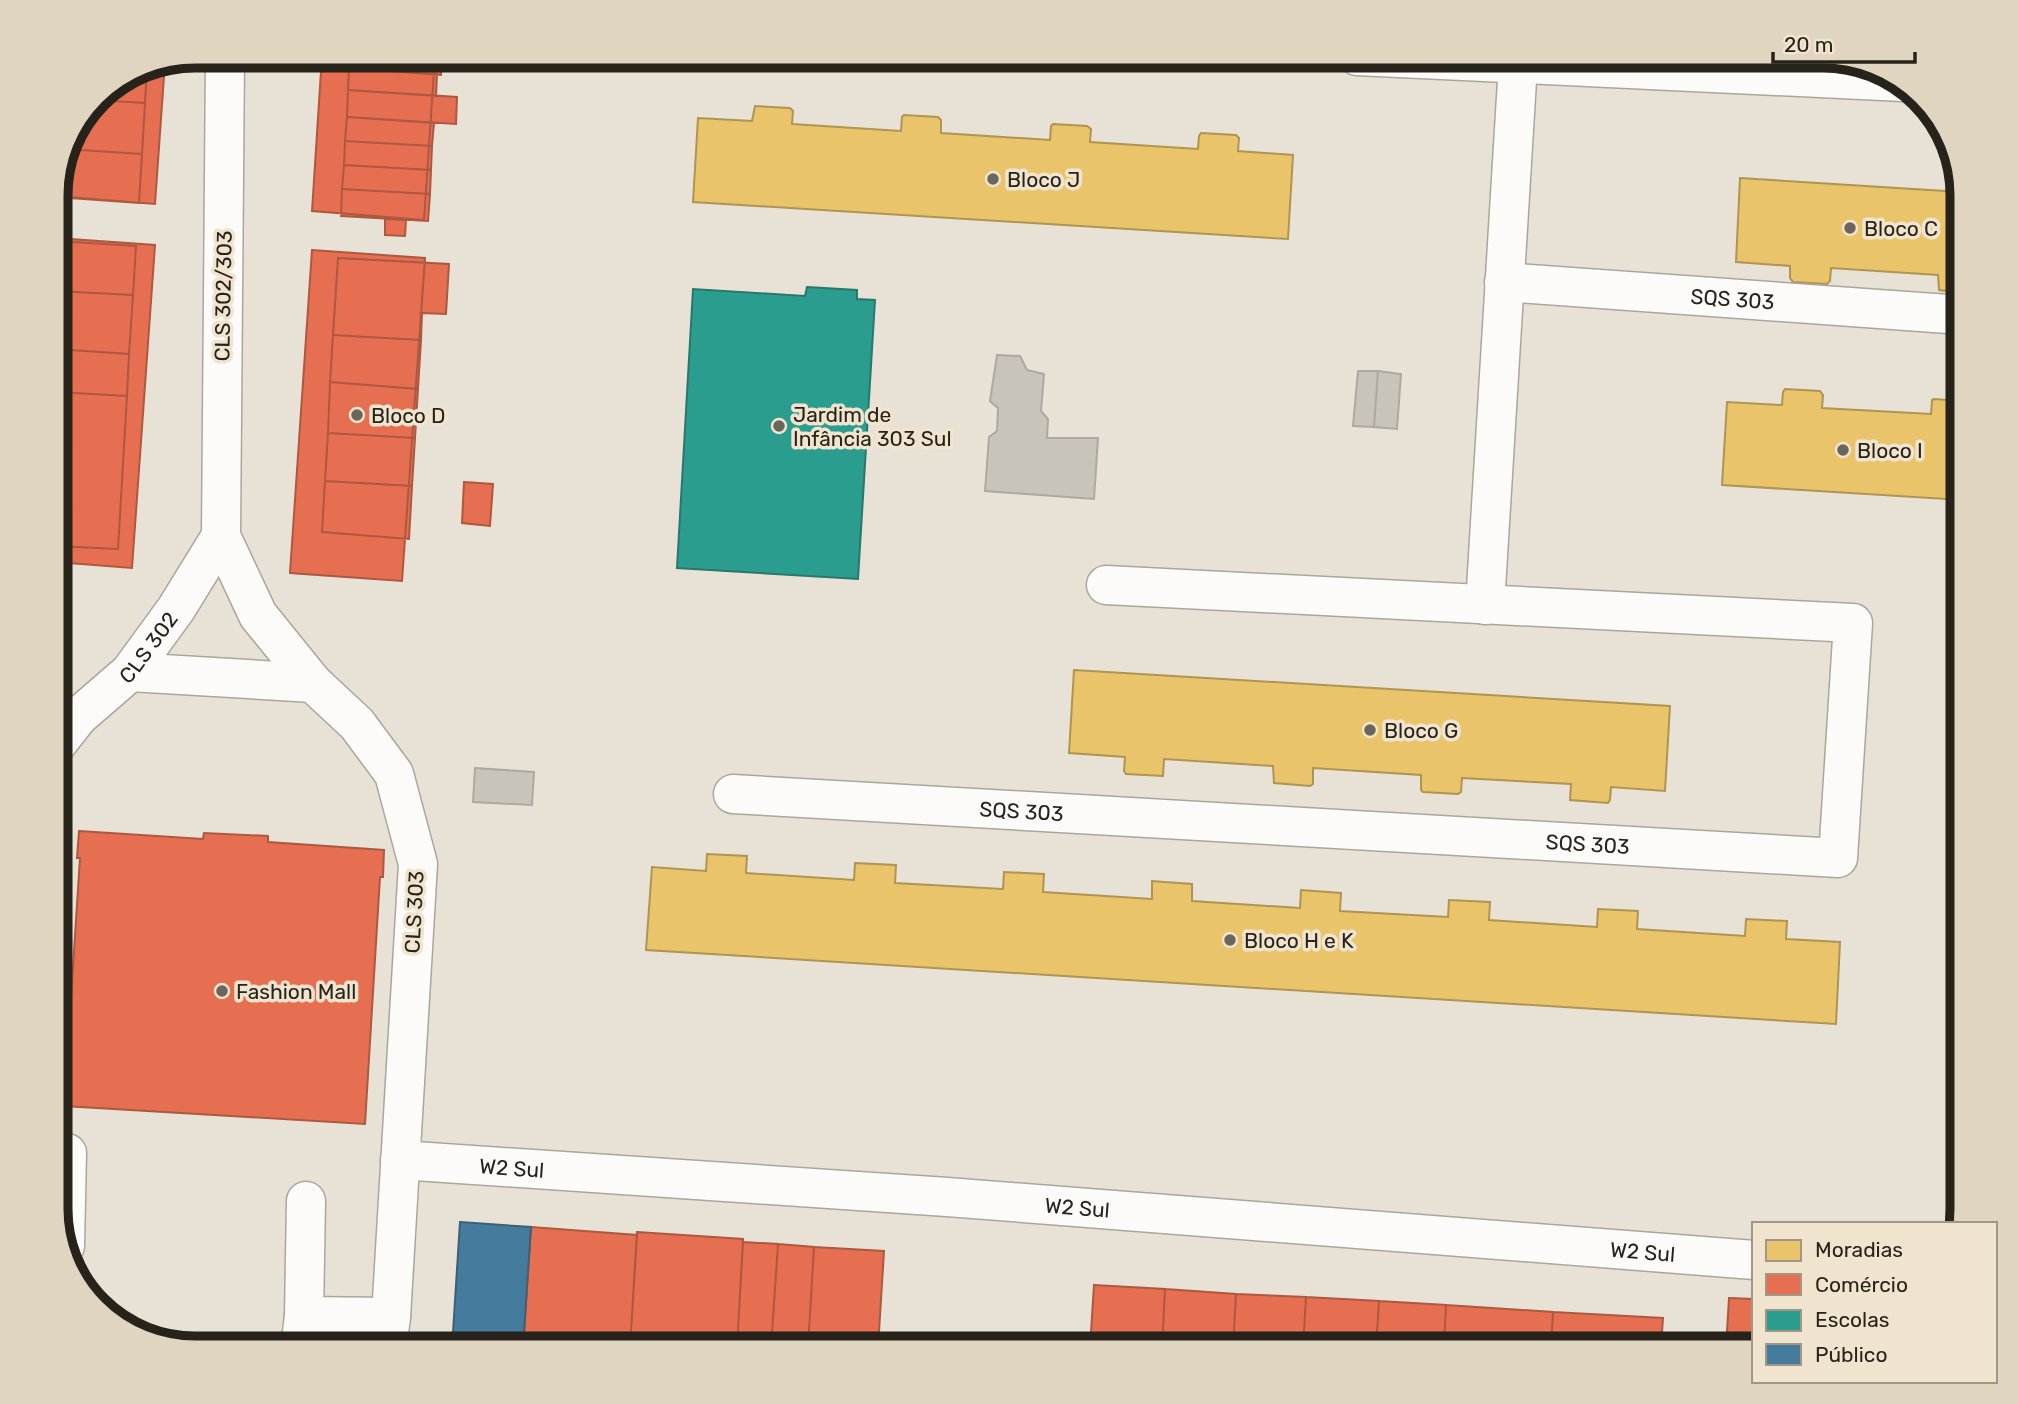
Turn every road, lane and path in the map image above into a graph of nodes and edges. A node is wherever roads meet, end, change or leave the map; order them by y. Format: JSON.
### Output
{"nodes":[{"id":1,"x":225,"y":68,"type":"edge"},
{"id":2,"x":1518,"y":68,"type":"edge"},
{"id":3,"x":1604,"y":68,"type":"edge"},
{"id":4,"x":1879,"y":81,"type":"edge"},
{"id":5,"x":1504,"y":282,"type":"junction"},
{"id":6,"x":1950,"y":314,"type":"edge"},
{"id":7,"x":220,"y":536,"type":"junction"},
{"id":8,"x":1106,"y":585,"type":"dead end"},
{"id":9,"x":1485,"y":605,"type":"junction"},
{"id":10,"x":130,"y":672,"type":"junction"},
{"id":11,"x":313,"y":683,"type":"junction"},
{"id":12,"x":69,"y":728,"type":"edge"},
{"id":13,"x":733,"y":794,"type":"dead end"},
{"id":14,"x":400,"y":1160,"type":"junction"},
{"id":15,"x":306,"y":1201,"type":"dead end"},
{"id":16,"x":1752,"y":1259,"type":"edge"},
{"id":17,"x":302,"y":1332,"type":"edge"},
{"id":18,"x":389,"y":1333,"type":"edge"}],
"edges":[{"from":1,"to":7,"type":"street","name":"CLS 302/303"},
{"from":2,"to":5,"type":"street"},
{"from":3,"to":4,"type":"street"},
{"from":5,"to":6,"type":"street","name":"SQS 303"},
{"from":5,"to":9,"type":"street"},
{"from":7,"to":10,"type":"street","name":"CLS 302"},
{"from":7,"to":11,"type":"street","name":"CLS 303"},
{"from":8,"to":9,"type":"street","name":"SQS 303"},
{"from":9,"to":13,"type":"street","name":"SQS 303"},
{"from":10,"to":11,"type":"street"},
{"from":10,"to":12,"type":"street","name":"CLS 302"},
{"from":11,"to":14,"type":"street","name":"CLS 303"},
{"from":14,"to":16,"type":"street","name":"W2 Sul"},
{"from":14,"to":18,"type":"street","name":"CLS 303"},
{"from":15,"to":17,"type":"street"},
{"from":17,"to":18,"type":"street"}]}
